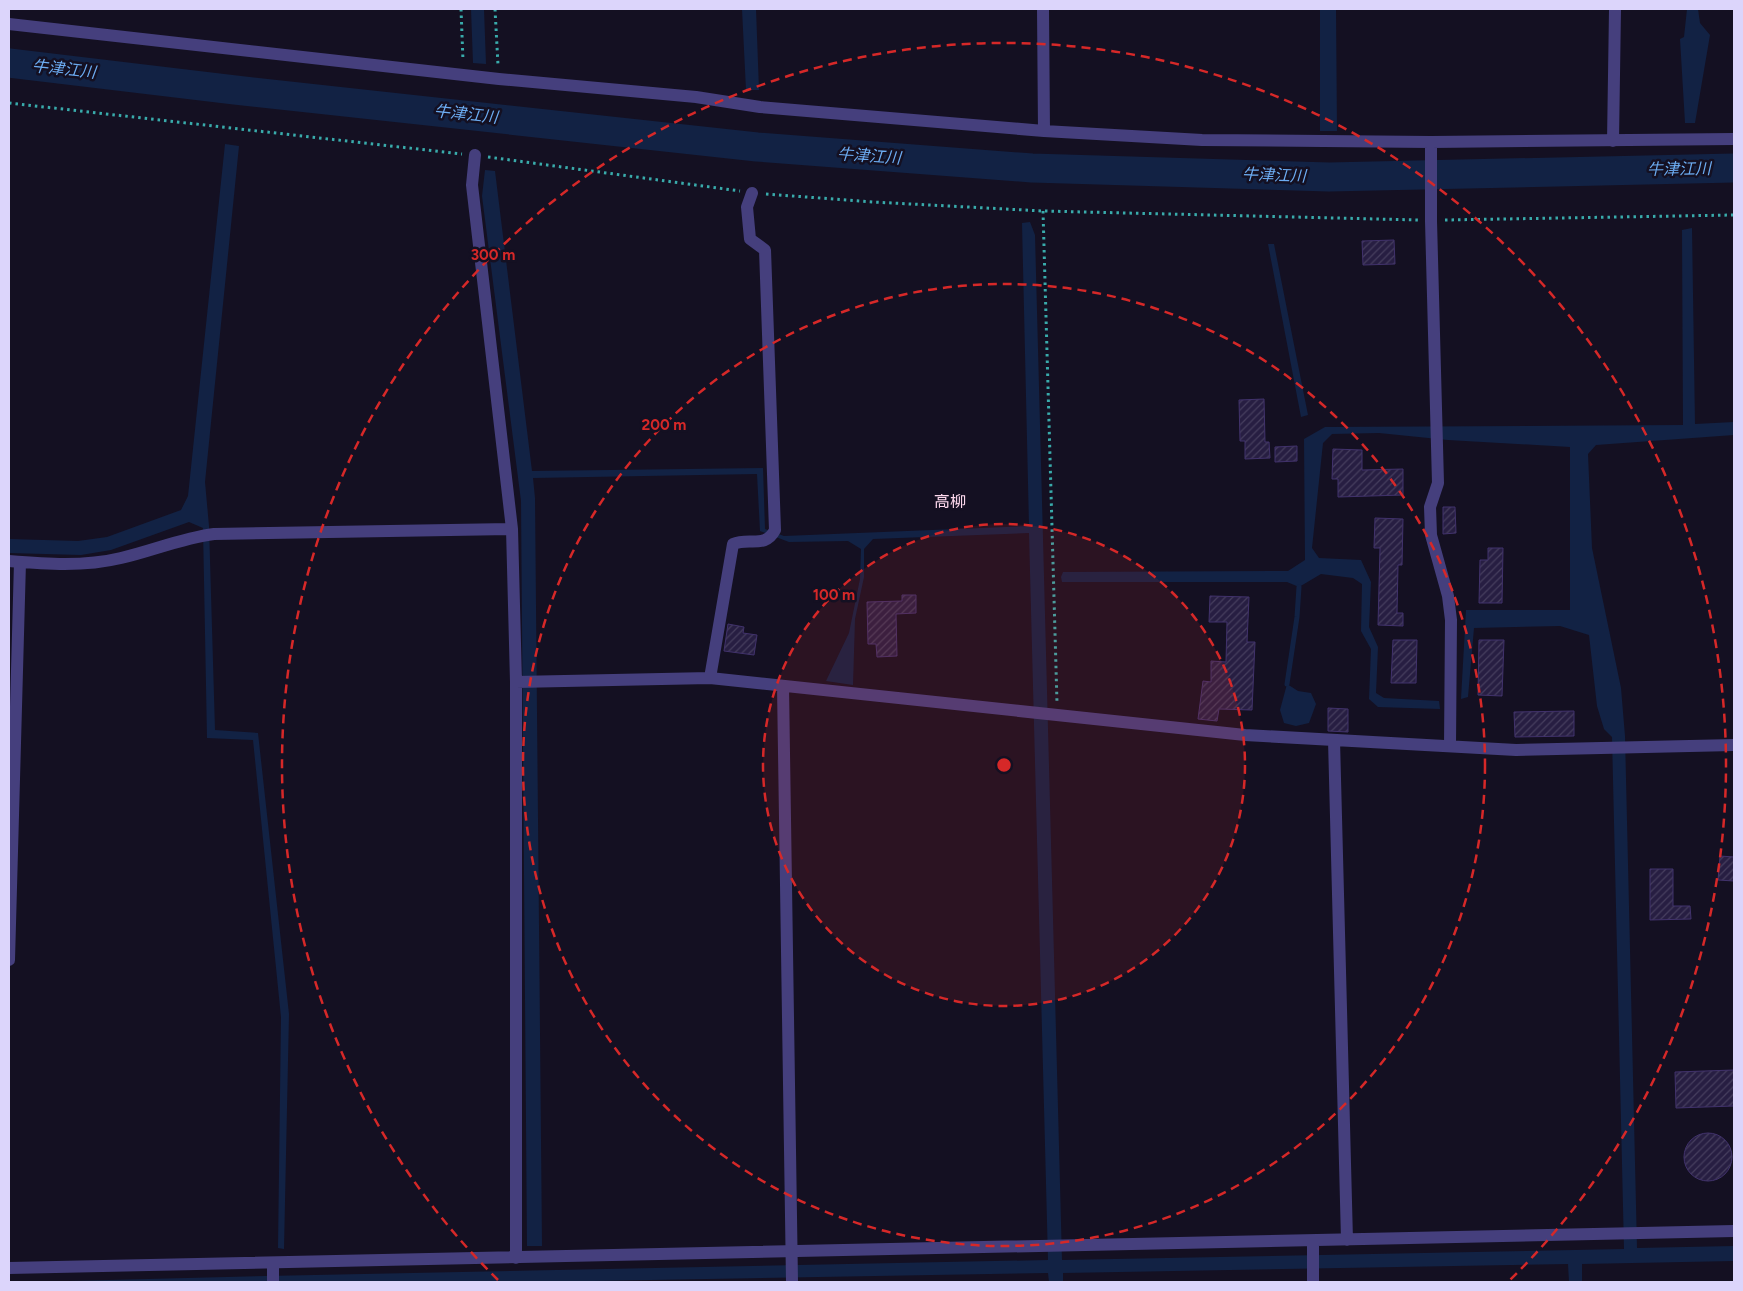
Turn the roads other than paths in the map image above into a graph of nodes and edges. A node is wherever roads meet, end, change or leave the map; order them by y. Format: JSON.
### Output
{"nodes":[{"id":1,"x":1043,"y":9,"type":"edge"},
{"id":2,"x":1615,"y":9,"type":"edge"},
{"id":3,"x":9,"y":24,"type":"edge"},
{"id":4,"x":1044,"y":131,"type":"junction"},
{"id":5,"x":1734,"y":140,"type":"edge"},
{"id":6,"x":1613,"y":141,"type":"junction"},
{"id":7,"x":1431,"y":142,"type":"junction"},
{"id":8,"x":475,"y":155,"type":"road end"},
{"id":9,"x":752,"y":192,"type":"road end"},
{"id":10,"x":512,"y":529,"type":"junction"},
{"id":11,"x":14,"y":562,"type":"edge"},
{"id":12,"x":710,"y":678,"type":"junction"},
{"id":13,"x":516,"y":682,"type":"junction"},
{"id":14,"x":783,"y":686,"type":"junction"},
{"id":15,"x":1334,"y":740,"type":"junction"},
{"id":16,"x":1734,"y":745,"type":"edge"},
{"id":17,"x":1450,"y":746,"type":"junction"},
{"id":18,"x":9,"y":960,"type":"edge"},
{"id":19,"x":1734,"y":1232,"type":"edge"},
{"id":20,"x":1347,"y":1240,"type":"junction"},
{"id":21,"x":1313,"y":1241,"type":"junction"},
{"id":22,"x":792,"y":1252,"type":"junction"},
{"id":23,"x":516,"y":1258,"type":"junction"},
{"id":24,"x":273,"y":1263,"type":"junction"},
{"id":25,"x":9,"y":1268,"type":"edge"},
{"id":26,"x":1313,"y":1280,"type":"edge"},
{"id":27,"x":274,"y":1282,"type":"edge"},
{"id":28,"x":792,"y":1282,"type":"edge"}],
"edges":[{"from":1,"to":4,"type":"street"},
{"from":2,"to":6,"type":"street"},
{"from":3,"to":4,"type":"street"},
{"from":4,"to":7,"type":"street"},
{"from":5,"to":6,"type":"street"},
{"from":6,"to":7,"type":"street"},
{"from":7,"to":17,"type":"street"},
{"from":8,"to":10,"type":"street"},
{"from":9,"to":12,"type":"street"},
{"from":10,"to":11,"type":"street"},
{"from":10,"to":13,"type":"street"},
{"from":11,"to":18,"type":"street"},
{"from":12,"to":13,"type":"street"},
{"from":12,"to":14,"type":"street"},
{"from":13,"to":23,"type":"street"},
{"from":14,"to":15,"type":"street"},
{"from":14,"to":22,"type":"street"},
{"from":15,"to":17,"type":"street"},
{"from":15,"to":20,"type":"street"},
{"from":16,"to":17,"type":"street"},
{"from":19,"to":20,"type":"street"},
{"from":20,"to":21,"type":"street"},
{"from":21,"to":22,"type":"street"},
{"from":21,"to":26,"type":"street"},
{"from":22,"to":23,"type":"street"},
{"from":22,"to":28,"type":"street"},
{"from":23,"to":24,"type":"street"},
{"from":24,"to":25,"type":"street"},
{"from":24,"to":27,"type":"street"}]}
